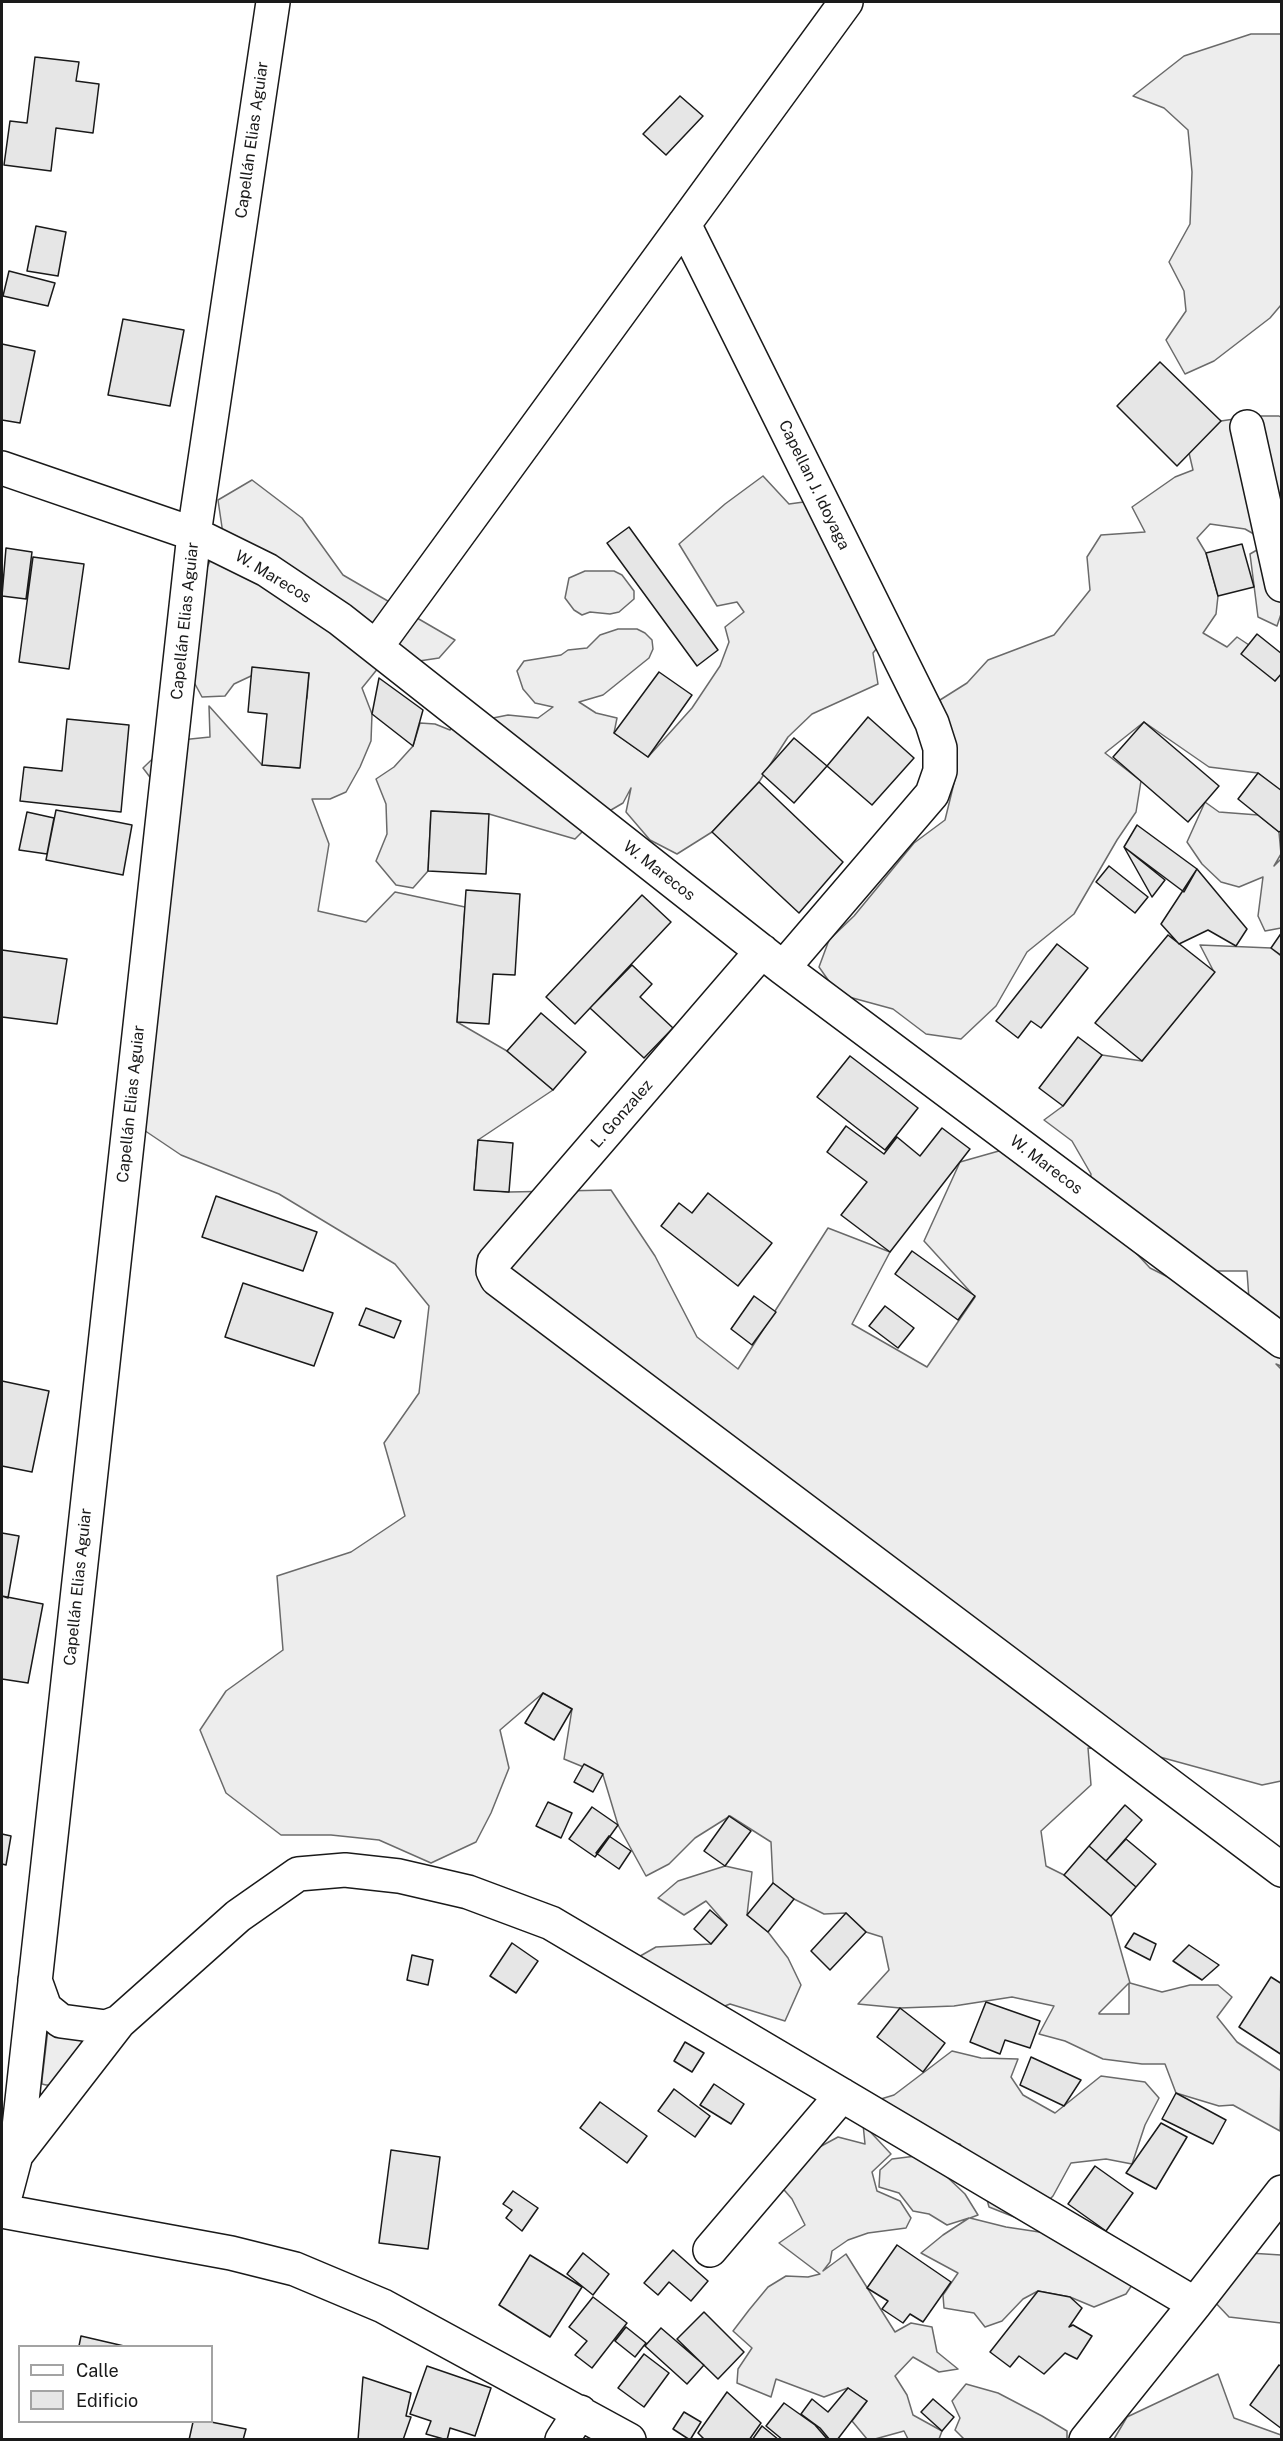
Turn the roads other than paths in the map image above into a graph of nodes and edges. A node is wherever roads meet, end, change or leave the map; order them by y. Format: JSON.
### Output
{"nodes":[{"id":1,"x":273,"y":2,"type":"edge"},
{"id":2,"x":846,"y":2,"type":"edge"},
{"id":3,"x":684,"y":224,"type":"junction"},
{"id":4,"x":1247,"y":427,"type":"dead end"},
{"id":5,"x":2,"y":468,"type":"edge"},
{"id":6,"x":194,"y":534,"type":"junction"},
{"id":7,"x":1281,"y":585,"type":"edge"},
{"id":8,"x":376,"y":647,"type":"junction"},
{"id":9,"x":940,"y":748,"type":"joint"},
{"id":10,"x":772,"y":959,"type":"junction"},
{"id":11,"x":1281,"y":1341,"type":"edge"},
{"id":12,"x":1281,"y":1870,"type":"edge"},
{"id":13,"x":35,"y":1980,"type":"junction"},
{"id":14,"x":120,"y":2022,"type":"junction"},
{"id":15,"x":842,"y":2095,"type":"junction"},
{"id":16,"x":16,"y":2155,"type":"junction"},
{"id":17,"x":1281,"y":2192,"type":"edge"},
{"id":18,"x":2,"y":2210,"type":"edge"},
{"id":19,"x":710,"y":2250,"type":"dead end"},
{"id":20,"x":1195,"y":2304,"type":"junction"},
{"id":21,"x":580,"y":2412,"type":"junction"},
{"id":22,"x":562,"y":2439,"type":"edge"},
{"id":23,"x":628,"y":2439,"type":"edge"},
{"id":24,"x":1086,"y":2439,"type":"edge"}],
"edges":[{"from":1,"to":6,"type":"street","name":"Capellán Elias Aguiar"},
{"from":2,"to":3,"type":"street"},
{"from":3,"to":8,"type":"street"},
{"from":3,"to":9,"type":"street","name":"Capellan J. Idoyaga"},
{"from":4,"to":7,"type":"street"},
{"from":5,"to":6,"type":"street","name":"W. Marecos"},
{"from":6,"to":8,"type":"street","name":"W. Marecos"},
{"from":6,"to":13,"type":"street","name":"Capellán Elias Aguiar"},
{"from":8,"to":10,"type":"street","name":"W. Marecos"},
{"from":9,"to":10,"type":"street","name":"L. Gonzalez"},
{"from":10,"to":11,"type":"street","name":"W. Marecos"},
{"from":10,"to":12,"type":"street","name":"L. Gonzalez"},
{"from":13,"to":14,"type":"street"},
{"from":13,"to":16,"type":"street","name":"Capellán Elias Aguiar"},
{"from":14,"to":15,"type":"street"},
{"from":14,"to":16,"type":"street"},
{"from":15,"to":19,"type":"street"},
{"from":15,"to":20,"type":"street"},
{"from":16,"to":18,"type":"street","name":"Capellán Elias Aguiar"},
{"from":17,"to":20,"type":"street"},
{"from":18,"to":21,"type":"street"},
{"from":20,"to":24,"type":"street"},
{"from":21,"to":22,"type":"street"},
{"from":21,"to":23,"type":"street"}]}
